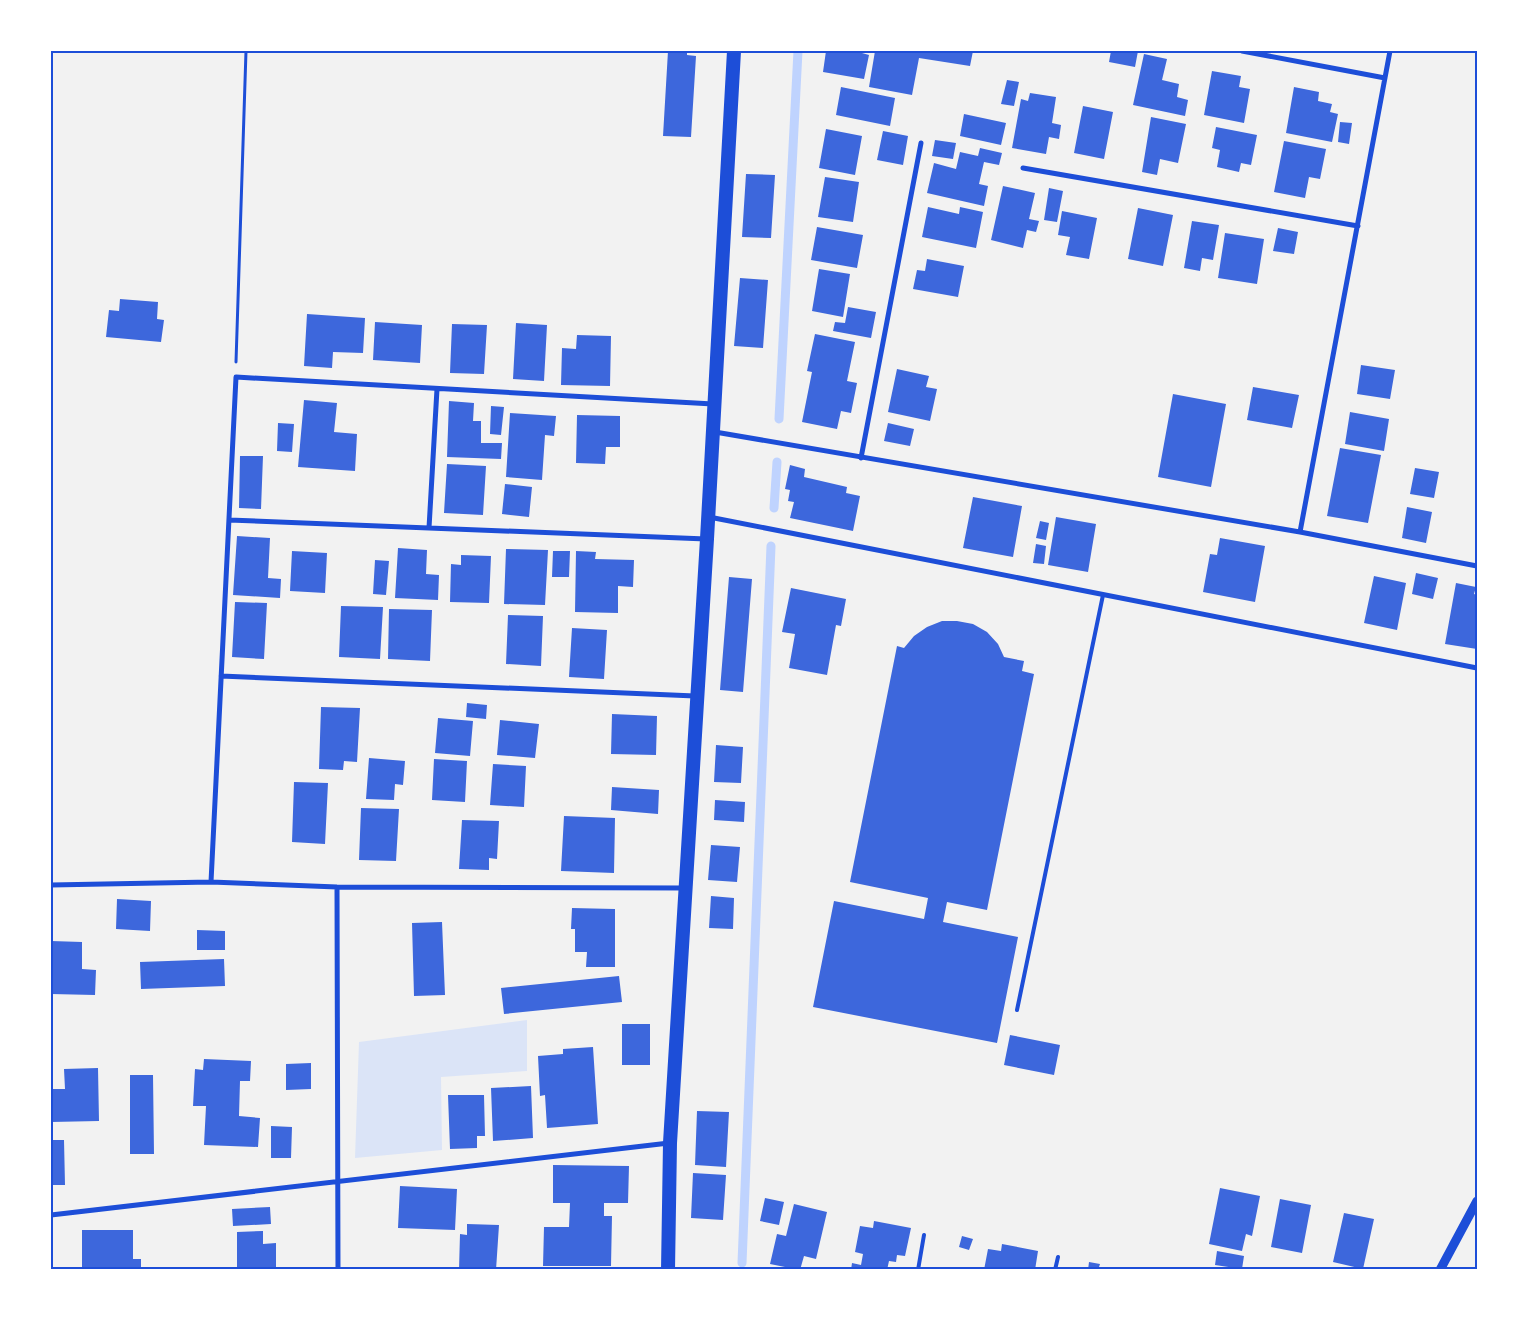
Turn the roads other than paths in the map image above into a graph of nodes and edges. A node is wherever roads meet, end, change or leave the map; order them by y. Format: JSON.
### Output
{"nodes":[{"id":1,"x":734,"y":51,"type":"edge"},
{"id":2,"x":1242,"y":51,"type":"edge"},
{"id":3,"x":1390,"y":51,"type":"edge"},
{"id":4,"x":1385,"y":78,"type":"junction"},
{"id":5,"x":921,"y":143,"type":"dead end"},
{"id":6,"x":1023,"y":168,"type":"dead end"},
{"id":7,"x":1358,"y":226,"type":"junction"},
{"id":8,"x":437,"y":388,"type":"junction"},
{"id":9,"x":713,"y":404,"type":"junction"},
{"id":10,"x":712,"y":431,"type":"junction"},
{"id":11,"x":861,"y":458,"type":"junction"},
{"id":12,"x":708,"y":517,"type":"junction"},
{"id":13,"x":229,"y":520,"type":"junction"},
{"id":14,"x":429,"y":528,"type":"junction"},
{"id":15,"x":1300,"y":532,"type":"junction"},
{"id":16,"x":707,"y":539,"type":"junction"},
{"id":17,"x":1477,"y":566,"type":"edge"},
{"id":18,"x":1103,"y":595,"type":"junction"},
{"id":19,"x":1477,"y":668,"type":"edge"},
{"id":20,"x":221,"y":676,"type":"junction"},
{"id":21,"x":697,"y":696,"type":"junction"},
{"id":22,"x":211,"y":882,"type":"junction"},
{"id":23,"x":51,"y":886,"type":"edge"},
{"id":24,"x":337,"y":887,"type":"junction"},
{"id":25,"x":685,"y":888,"type":"junction"},
{"id":26,"x":1017,"y":1010,"type":"dead end"},
{"id":27,"x":670,"y":1143,"type":"junction"},
{"id":28,"x":338,"y":1181,"type":"junction"},
{"id":29,"x":1477,"y":1201,"type":"edge"},
{"id":30,"x":51,"y":1215,"type":"edge"},
{"id":31,"x":924,"y":1235,"type":"dead end"},
{"id":32,"x":1058,"y":1257,"type":"dead end"},
{"id":33,"x":338,"y":1270,"type":"edge"},
{"id":34,"x":668,"y":1270,"type":"edge"},
{"id":35,"x":918,"y":1270,"type":"edge"},
{"id":36,"x":1055,"y":1270,"type":"edge"},
{"id":37,"x":1440,"y":1270,"type":"edge"}],
"edges":[{"from":1,"to":9,"type":"highway"},
{"from":2,"to":4,"type":"street"},
{"from":3,"to":4,"type":"street"},
{"from":4,"to":7,"type":"street"},
{"from":5,"to":11,"type":"street"},
{"from":6,"to":7,"type":"street"},
{"from":7,"to":15,"type":"street"},
{"from":8,"to":9,"type":"street"},
{"from":8,"to":13,"type":"street"},
{"from":8,"to":14,"type":"street"},
{"from":9,"to":10,"type":"highway"},
{"from":10,"to":11,"type":"street"},
{"from":10,"to":12,"type":"highway"},
{"from":11,"to":15,"type":"street"},
{"from":12,"to":16,"type":"highway"},
{"from":12,"to":18,"type":"street"},
{"from":13,"to":14,"type":"street"},
{"from":13,"to":20,"type":"street"},
{"from":14,"to":16,"type":"street"},
{"from":15,"to":17,"type":"street"},
{"from":16,"to":21,"type":"highway"},
{"from":18,"to":19,"type":"street"},
{"from":18,"to":26,"type":"lane"},
{"from":20,"to":21,"type":"street"},
{"from":20,"to":22,"type":"street"},
{"from":21,"to":25,"type":"highway"},
{"from":22,"to":23,"type":"street"},
{"from":22,"to":24,"type":"street"},
{"from":24,"to":25,"type":"street"},
{"from":24,"to":28,"type":"street"},
{"from":25,"to":27,"type":"highway"},
{"from":27,"to":28,"type":"street"},
{"from":27,"to":34,"type":"highway"},
{"from":28,"to":30,"type":"street"},
{"from":28,"to":33,"type":"street"},
{"from":29,"to":37,"type":"street"},
{"from":31,"to":35,"type":"lane"},
{"from":32,"to":36,"type":"lane"}]}
